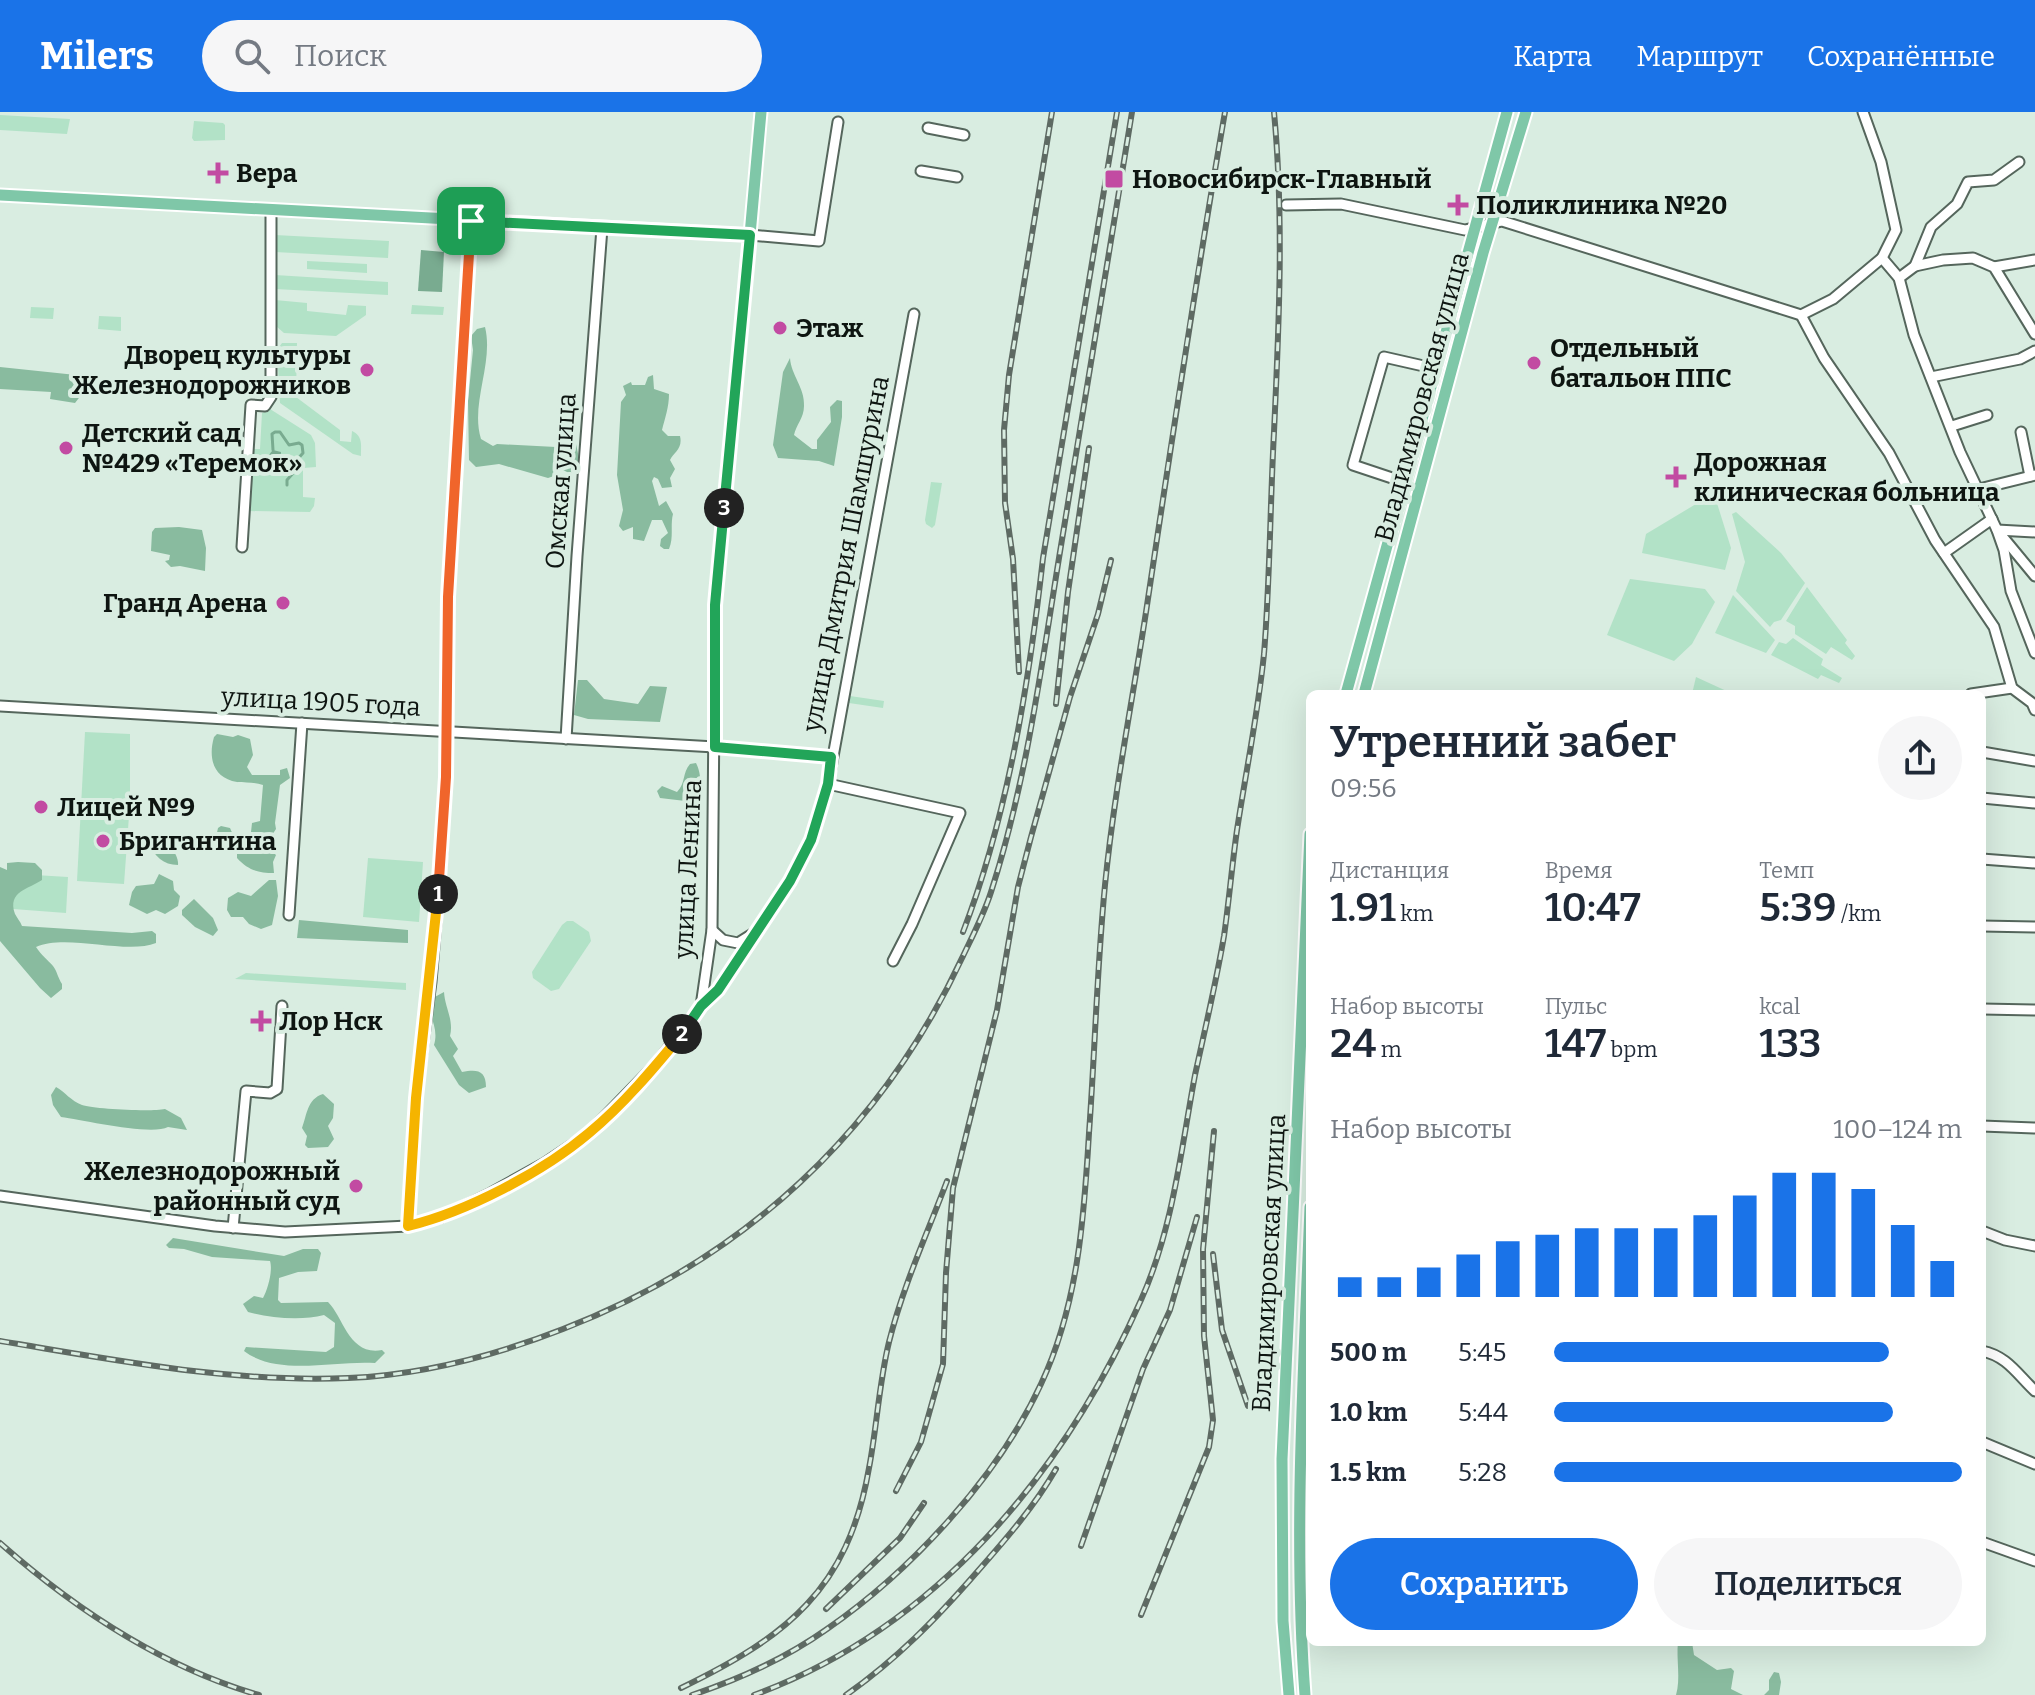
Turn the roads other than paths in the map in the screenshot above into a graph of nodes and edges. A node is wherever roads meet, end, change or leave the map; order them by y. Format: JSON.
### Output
{"nodes":[{"id":1,"x":761,"y":112,"type":"edge"},
{"id":2,"x":1507,"y":112,"type":"edge"},
{"id":3,"x":1526,"y":112,"type":"edge"},
{"id":4,"x":1863,"y":112,"type":"edge"},
{"id":5,"x":838,"y":122,"type":"dead end"},
{"id":6,"x":928,"y":128,"type":"dead end"},
{"id":7,"x":964,"y":135,"type":"dead end"},
{"id":8,"x":2019,"y":162,"type":"dead end"},
{"id":9,"x":921,"y":171,"type":"dead end"},
{"id":10,"x":957,"y":177,"type":"dead end"},
{"id":11,"x":0,"y":195,"type":"edge"},
{"id":12,"x":1286,"y":205,"type":"dead end"},
{"id":13,"x":271,"y":210,"type":"junction"},
{"id":14,"x":471,"y":221,"type":"junction"},
{"id":15,"x":1493,"y":222,"type":"junction"},
{"id":16,"x":1473,"y":227,"type":"junction"},
{"id":17,"x":602,"y":228,"type":"junction"},
{"id":18,"x":750,"y":235,"type":"junction"},
{"id":19,"x":1882,"y":258,"type":"junction"},
{"id":20,"x":2035,"y":260,"type":"edge"},
{"id":21,"x":1915,"y":266,"type":"junction"},
{"id":22,"x":1994,"y":267,"type":"junction"},
{"id":23,"x":1899,"y":278,"type":"junction"},
{"id":24,"x":914,"y":314,"type":"dead end"},
{"id":25,"x":1801,"y":315,"type":"junction"},
{"id":26,"x":2035,"y":334,"type":"edge"},
{"id":27,"x":2035,"y":351,"type":"edge"},
{"id":28,"x":1428,"y":367,"type":"dead end"},
{"id":29,"x":1931,"y":377,"type":"junction"},
{"id":30,"x":1987,"y":415,"type":"dead end"},
{"id":31,"x":1952,"y":426,"type":"junction"},
{"id":32,"x":2021,"y":432,"type":"dead end"},
{"id":33,"x":2032,"y":476,"type":"edge"},
{"id":34,"x":1398,"y":480,"type":"dead end"},
{"id":35,"x":1979,"y":489,"type":"junction"},
{"id":36,"x":1992,"y":519,"type":"junction"},
{"id":37,"x":1997,"y":530,"type":"junction"},
{"id":38,"x":2035,"y":532,"type":"edge"},
{"id":39,"x":242,"y":547,"type":"dead end"},
{"id":40,"x":1944,"y":553,"type":"junction"},
{"id":41,"x":2035,"y":576,"type":"edge"},
{"id":42,"x":2035,"y":653,"type":"edge"},
{"id":43,"x":2012,"y":688,"type":"junction"},
{"id":44,"x":1347,"y":690,"type":"edge"},
{"id":45,"x":1365,"y":690,"type":"edge"},
{"id":46,"x":1986,"y":692,"type":"edge"},
{"id":47,"x":0,"y":706,"type":"edge"},
{"id":48,"x":2035,"y":710,"type":"edge"},
{"id":49,"x":302,"y":723,"type":"junction"},
{"id":50,"x":447,"y":731,"type":"junction"},
{"id":51,"x":566,"y":739,"type":"junction"},
{"id":52,"x":715,"y":747,"type":"junction"},
{"id":53,"x":1986,"y":753,"type":"edge"},
{"id":54,"x":831,"y":757,"type":"junction"},
{"id":55,"x":2035,"y":761,"type":"edge"},
{"id":56,"x":828,"y":784,"type":"junction"},
{"id":57,"x":1986,"y":798,"type":"edge"},
{"id":58,"x":2035,"y":803,"type":"edge"},
{"id":59,"x":1986,"y":859,"type":"edge"},
{"id":60,"x":2035,"y":863,"type":"edge"},
{"id":61,"x":289,"y":915,"type":"dead end"},
{"id":62,"x":1306,"y":923,"type":"edge"},
{"id":63,"x":1986,"y":926,"type":"edge"},
{"id":64,"x":2035,"y":927,"type":"edge"},
{"id":65,"x":712,"y":930,"type":"junction"},
{"id":66,"x":754,"y":933,"type":"junction"},
{"id":67,"x":893,"y":961,"type":"dead end"},
{"id":68,"x":282,"y":1006,"type":"dead end"},
{"id":69,"x":701,"y":1006,"type":"junction"},
{"id":70,"x":1986,"y":1009,"type":"edge"},
{"id":71,"x":2035,"y":1010,"type":"edge"},
{"id":72,"x":1986,"y":1126,"type":"edge"},
{"id":73,"x":2035,"y":1128,"type":"edge"},
{"id":74,"x":0,"y":1196,"type":"edge"},
{"id":75,"x":408,"y":1226,"type":"junction"},
{"id":76,"x":233,"y":1228,"type":"junction"},
{"id":77,"x":1986,"y":1233,"type":"edge"},
{"id":78,"x":2035,"y":1246,"type":"edge"},
{"id":79,"x":1986,"y":1352,"type":"edge"},
{"id":80,"x":2035,"y":1391,"type":"edge"},
{"id":81,"x":1306,"y":1409,"type":"edge"},
{"id":82,"x":1986,"y":1444,"type":"edge"},
{"id":83,"x":1305,"y":1460,"type":"edge"},
{"id":84,"x":2035,"y":1464,"type":"edge"},
{"id":85,"x":1986,"y":1543,"type":"edge"},
{"id":86,"x":2035,"y":1561,"type":"edge"},
{"id":87,"x":1289,"y":1695,"type":"edge"},
{"id":88,"x":1305,"y":1695,"type":"edge"}],
"edges":[{"from":1,"to":18,"type":"main road","name":"улица Ленина"},
{"from":2,"to":16,"type":"main road","name":"Владимировская улица"},
{"from":3,"to":15,"type":"main road","name":"Владимировская улица"},
{"from":4,"to":19,"type":"street"},
{"from":5,"to":18,"type":"street"},
{"from":6,"to":7,"type":"street"},
{"from":8,"to":21,"type":"street"},
{"from":9,"to":10,"type":"street"},
{"from":11,"to":13,"type":"main road"},
{"from":12,"to":16,"type":"street"},
{"from":13,"to":14,"type":"main road"},
{"from":13,"to":39,"type":"street"},
{"from":14,"to":17,"type":"main road"},
{"from":14,"to":50,"type":"street"},
{"from":15,"to":16,"type":"street"},
{"from":15,"to":25,"type":"street"},
{"from":15,"to":45,"type":"main road","name":"Владимировская улица"},
{"from":16,"to":44,"type":"main road","name":"Владимировская улица"},
{"from":17,"to":18,"type":"main road"},
{"from":17,"to":51,"type":"street","name":"Омская улица"},
{"from":18,"to":52,"type":"street","name":"улица Ленина"},
{"from":19,"to":23,"type":"street"},
{"from":19,"to":25,"type":"street"},
{"from":20,"to":22,"type":"street"},
{"from":21,"to":22,"type":"street"},
{"from":21,"to":23,"type":"street"},
{"from":22,"to":26,"type":"street"},
{"from":23,"to":29,"type":"street"},
{"from":24,"to":54,"type":"street","name":"улица Дмитрия Шамшурина"},
{"from":25,"to":40,"type":"street"},
{"from":27,"to":29,"type":"street"},
{"from":28,"to":34,"type":"street"},
{"from":29,"to":31,"type":"street"},
{"from":30,"to":31,"type":"street"},
{"from":31,"to":35,"type":"street"},
{"from":32,"to":33,"type":"street"},
{"from":33,"to":35,"type":"street"},
{"from":35,"to":36,"type":"street"},
{"from":36,"to":37,"type":"street"},
{"from":36,"to":40,"type":"street"},
{"from":37,"to":38,"type":"street"},
{"from":37,"to":41,"type":"street"},
{"from":37,"to":42,"type":"street"},
{"from":40,"to":43,"type":"street"},
{"from":43,"to":46,"type":"street"},
{"from":43,"to":48,"type":"street"},
{"from":47,"to":49,"type":"street","name":"улица 1905 года"},
{"from":49,"to":50,"type":"street","name":"улица 1905 года"},
{"from":49,"to":61,"type":"street"},
{"from":50,"to":51,"type":"street","name":"улица 1905 года"},
{"from":50,"to":75,"type":"street"},
{"from":51,"to":52,"type":"street","name":"улица 1905 года"},
{"from":52,"to":54,"type":"street","name":"улица 1905 года"},
{"from":52,"to":65,"type":"street","name":"улица Ленина"},
{"from":53,"to":55,"type":"street"},
{"from":54,"to":56,"type":"street","name":"улица Дмитрия Шамшурина"},
{"from":56,"to":66,"type":"street","name":"улица Дмитрия Шамшурина"},
{"from":56,"to":67,"type":"street"},
{"from":57,"to":58,"type":"street"},
{"from":59,"to":60,"type":"street"},
{"from":62,"to":87,"type":"main road","name":"Владимировская улица"},
{"from":63,"to":64,"type":"street"},
{"from":65,"to":66,"type":"street"},
{"from":65,"to":69,"type":"street","name":"улица Ленина"},
{"from":66,"to":69,"type":"street","name":"улица Дмитрия Шамшурина"},
{"from":68,"to":76,"type":"street"},
{"from":69,"to":75,"type":"street","name":"улица Дмитрия Шамшурина"},
{"from":70,"to":71,"type":"street"},
{"from":72,"to":73,"type":"street"},
{"from":74,"to":76,"type":"street","name":"улица Дмитрия Шамшурина"},
{"from":75,"to":76,"type":"street","name":"улица Дмитрия Шамшурина"},
{"from":77,"to":78,"type":"street"},
{"from":79,"to":80,"type":"street"},
{"from":81,"to":83,"type":"main road","name":"Владимировская улица"},
{"from":82,"to":84,"type":"street"},
{"from":83,"to":88,"type":"main road","name":"Владимировская улица"},
{"from":85,"to":86,"type":"street"}]}
